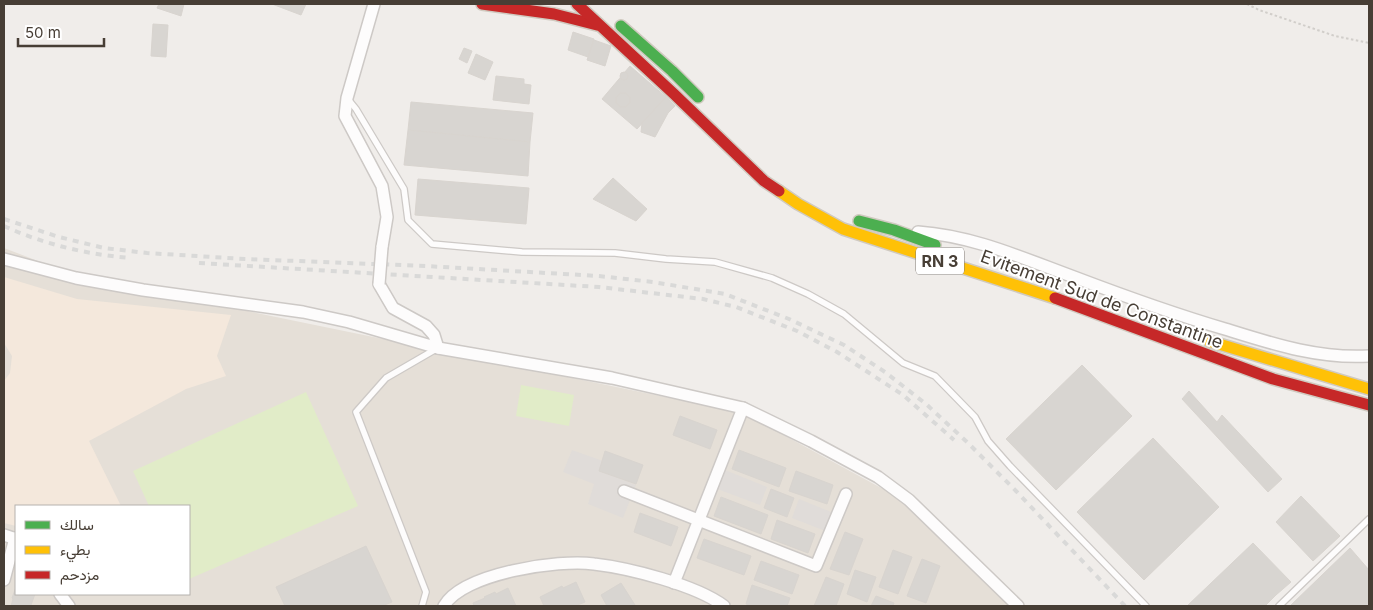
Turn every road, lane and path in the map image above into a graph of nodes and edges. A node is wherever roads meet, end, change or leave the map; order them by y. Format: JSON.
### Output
{"nodes":[{"id":1,"x":374,"y":4,"type":"edge"},
{"id":2,"x":482,"y":4,"type":"edge"},
{"id":3,"x":577,"y":4,"type":"edge"},
{"id":4,"x":1247,"y":4,"type":"edge"},
{"id":5,"x":614,"y":20,"type":"dead end"},
{"id":6,"x":599,"y":25,"type":"junction"},
{"id":7,"x":1369,"y":43,"type":"edge"},
{"id":8,"x":347,"y":98,"type":"junction"},
{"id":9,"x":705,"y":104,"type":"dead end"},
{"id":10,"x":815,"y":200,"type":"dead end"},
{"id":11,"x":894,"y":230,"type":"junction"},
{"id":12,"x":949,"y":250,"type":"dead end"},
{"id":13,"x":4,"y":259,"type":"edge"},
{"id":14,"x":986,"y":264,"type":"dead end"},
{"id":15,"x":1180,"y":332,"type":"dead end"},
{"id":16,"x":1198,"y":338,"type":"dead end"},
{"id":17,"x":438,"y":348,"type":"junction"},
{"id":18,"x":1369,"y":356,"type":"edge"},
{"id":19,"x":1369,"y":389,"type":"edge"},
{"id":20,"x":1369,"y":405,"type":"edge"},
{"id":21,"x":743,"y":408,"type":"junction"},
{"id":22,"x":624,"y":492,"type":"dead end"},
{"id":23,"x":846,"y":494,"type":"dead end"},
{"id":24,"x":1369,"y":519,"type":"edge"},
{"id":25,"x":699,"y":521,"type":"junction"},
{"id":26,"x":12,"y":537,"type":"edge"},
{"id":27,"x":4,"y":580,"type":"edge"},
{"id":28,"x":674,"y":583,"type":"junction"},
{"id":29,"x":61,"y":595,"type":"edge"},
{"id":30,"x":69,"y":606,"type":"edge"},
{"id":31,"x":422,"y":606,"type":"edge"},
{"id":32,"x":444,"y":606,"type":"edge"},
{"id":33,"x":724,"y":606,"type":"edge"},
{"id":34,"x":1018,"y":606,"type":"edge"},
{"id":35,"x":1146,"y":606,"type":"edge"},
{"id":36,"x":1279,"y":606,"type":"edge"}],
"edges":[{"from":1,"to":8,"type":"street"},
{"from":2,"to":6,"type":"main road"},
{"from":3,"to":6,"type":"main road","name":"Evitement Sud de Constantine","number":"RN 3"},
{"from":4,"to":7,"type":"path"},
{"from":5,"to":9,"type":"main road"},
{"from":6,"to":20,"type":"main road","name":"Evitement Sud de Constantine","number":"RN 3"},
{"from":8,"to":17,"type":"street","bridge":true},
{"from":8,"to":35,"type":"lane"},
{"from":10,"to":11,"type":"main road","number":"RN 3"},
{"from":11,"to":12,"type":"main road","number":"RN 3"},
{"from":11,"to":18,"type":"street"},
{"from":13,"to":17,"type":"street"},
{"from":14,"to":15,"type":"main road","name":"Evitement Sud de Constantine","number":"RN 3"},
{"from":16,"to":19,"type":"main road","name":"Evitement Sud de Constantine"},
{"from":17,"to":21,"type":"street"},
{"from":17,"to":31,"type":"lane"},
{"from":21,"to":25,"type":"street"},
{"from":21,"to":34,"type":"street"},
{"from":22,"to":25,"type":"street"},
{"from":23,"to":25,"type":"street"},
{"from":24,"to":36,"type":"lane"},
{"from":25,"to":28,"type":"street"},
{"from":26,"to":27,"type":"street"},
{"from":28,"to":32,"type":"street"},
{"from":28,"to":33,"type":"street"},
{"from":29,"to":30,"type":"street"}]}
